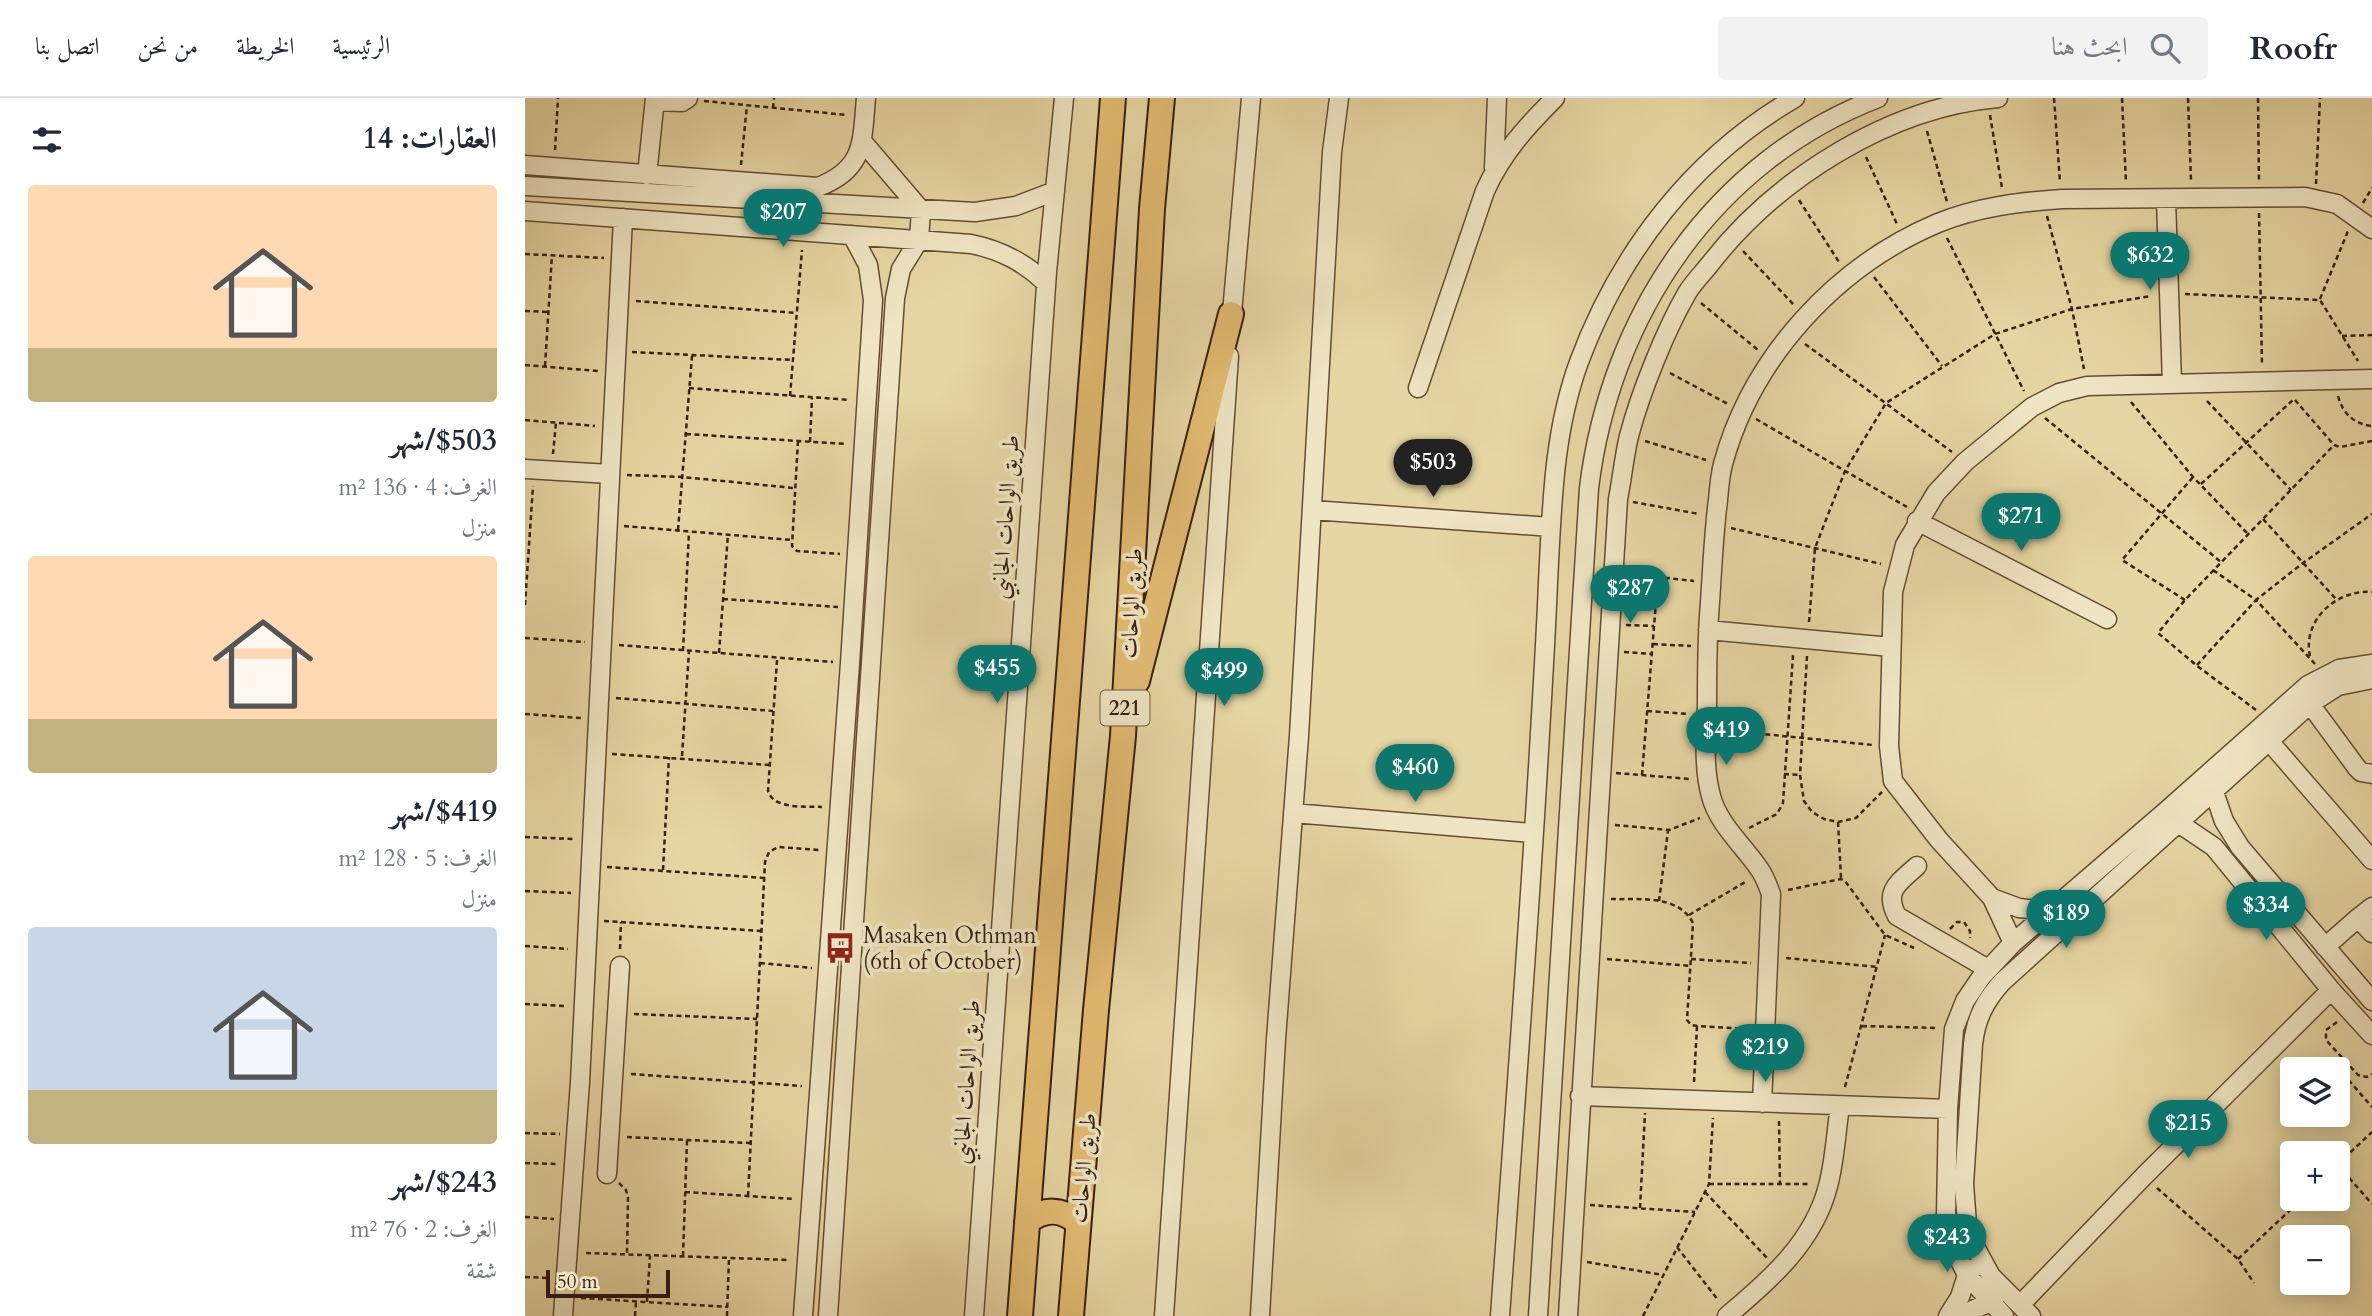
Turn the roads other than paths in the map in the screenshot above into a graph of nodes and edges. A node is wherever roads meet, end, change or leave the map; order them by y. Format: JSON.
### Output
{"nodes":[{"id":1,"x":866,"y":98,"type":"edge"},
{"id":2,"x":1064,"y":98,"type":"edge"},
{"id":3,"x":1112,"y":98,"type":"edge"},
{"id":4,"x":1162,"y":98,"type":"edge"},
{"id":5,"x":1251,"y":98,"type":"edge"},
{"id":6,"x":1339,"y":98,"type":"edge"},
{"id":7,"x":1497,"y":98,"type":"edge"},
{"id":8,"x":1555,"y":98,"type":"edge"},
{"id":9,"x":1795,"y":98,"type":"edge"},
{"id":10,"x":1878,"y":98,"type":"edge"},
{"id":11,"x":1992,"y":98,"type":"edge"},
{"id":12,"x":655,"y":99,"type":"edge"},
{"id":13,"x":688,"y":99,"type":"edge"},
{"id":14,"x":862,"y":141,"type":"junction"},
{"id":15,"x":525,"y":165,"type":"edge"},
{"id":16,"x":1494,"y":171,"type":"junction"},
{"id":17,"x":647,"y":175,"type":"junction"},
{"id":18,"x":525,"y":186,"type":"edge"},
{"id":19,"x":1055,"y":191,"type":"junction"},
{"id":20,"x":2166,"y":199,"type":"junction"},
{"id":21,"x":921,"y":210,"type":"junction"},
{"id":22,"x":525,"y":211,"type":"edge"},
{"id":23,"x":975,"y":212,"type":"junction"},
{"id":24,"x":623,"y":218,"type":"junction"},
{"id":25,"x":2372,"y":229,"type":"edge"},
{"id":26,"x":852,"y":235,"type":"junction"},
{"id":27,"x":919,"y":240,"type":"junction"},
{"id":28,"x":971,"y":244,"type":"junction"},
{"id":29,"x":1046,"y":284,"type":"junction"},
{"id":30,"x":1231,"y":314,"type":"junction"},
{"id":31,"x":2372,"y":379,"type":"edge"},
{"id":32,"x":2181,"y":384,"type":"junction"},
{"id":33,"x":1418,"y":388,"type":"dead end"},
{"id":34,"x":537,"y":469,"type":"edge"},
{"id":35,"x":610,"y":474,"type":"junction"},
{"id":36,"x":1312,"y":510,"type":"junction"},
{"id":37,"x":1919,"y":518,"type":"junction"},
{"id":38,"x":1551,"y":527,"type":"junction"},
{"id":39,"x":853,"y":615,"type":"junction"},
{"id":40,"x":2107,"y":619,"type":"dead end"},
{"id":41,"x":874,"y":623,"type":"junction"},
{"id":42,"x":1708,"y":638,"type":"junction"},
{"id":43,"x":1891,"y":648,"type":"junction"},
{"id":44,"x":2372,"y":664,"type":"edge"},
{"id":45,"x":2372,"y":679,"type":"edge"},
{"id":46,"x":2310,"y":704,"type":"junction"},
{"id":47,"x":1123,"y":736,"type":"junction"},
{"id":48,"x":2269,"y":741,"type":"junction"},
{"id":49,"x":1573,"y":754,"type":"junction"},
{"id":50,"x":1602,"y":764,"type":"junction"},
{"id":51,"x":2372,"y":774,"type":"edge"},
{"id":52,"x":2209,"y":785,"type":"junction"},
{"id":53,"x":1293,"y":813,"type":"junction"},
{"id":54,"x":2171,"y":818,"type":"junction"},
{"id":55,"x":1534,"y":833,"type":"junction"},
{"id":56,"x":2372,"y":860,"type":"edge"},
{"id":57,"x":1917,"y":866,"type":"dead end"},
{"id":58,"x":1992,"y":898,"type":"junction"},
{"id":59,"x":2048,"y":911,"type":"junction"},
{"id":60,"x":2365,"y":912,"type":"edge"},
{"id":61,"x":2062,"y":928,"type":"junction"},
{"id":62,"x":2372,"y":933,"type":"edge"},
{"id":63,"x":2013,"y":943,"type":"junction"},
{"id":64,"x":2325,"y":947,"type":"junction"},
{"id":65,"x":620,"y":966,"type":"road end"},
{"id":66,"x":1988,"y":969,"type":"junction"},
{"id":67,"x":2331,"y":990,"type":"junction"},
{"id":68,"x":2372,"y":1001,"type":"edge"},
{"id":69,"x":2372,"y":1035,"type":"edge"},
{"id":70,"x":613,"y":1078,"type":"junction"},
{"id":71,"x":580,"y":1082,"type":"junction"},
{"id":72,"x":1580,"y":1096,"type":"junction"},
{"id":73,"x":1771,"y":1103,"type":"junction"},
{"id":74,"x":1840,"y":1106,"type":"junction"},
{"id":75,"x":1948,"y":1110,"type":"junction"},
{"id":76,"x":607,"y":1174,"type":"road end"},
{"id":77,"x":1027,"y":1222,"type":"junction"},
{"id":78,"x":1078,"y":1223,"type":"junction"},
{"id":79,"x":1982,"y":1261,"type":"junction"},
{"id":80,"x":1967,"y":1275,"type":"junction"},
{"id":81,"x":1996,"y":1295,"type":"junction"},
{"id":82,"x":564,"y":1307,"type":"edge"},
{"id":83,"x":2025,"y":1311,"type":"edge"},
{"id":84,"x":1728,"y":1315,"type":"edge"},
{"id":85,"x":803,"y":1316,"type":"edge"},
{"id":86,"x":828,"y":1316,"type":"edge"},
{"id":87,"x":974,"y":1316,"type":"edge"},
{"id":88,"x":1020,"y":1316,"type":"edge"},
{"id":89,"x":1071,"y":1316,"type":"edge"},
{"id":90,"x":1164,"y":1316,"type":"edge"},
{"id":91,"x":1260,"y":1316,"type":"edge"},
{"id":92,"x":1500,"y":1316,"type":"edge"},
{"id":93,"x":1538,"y":1316,"type":"edge"},
{"id":94,"x":1567,"y":1316,"type":"edge"},
{"id":95,"x":1948,"y":1316,"type":"edge"},
{"id":96,"x":1960,"y":1316,"type":"edge"},
{"id":97,"x":2004,"y":1316,"type":"edge"}],
"edges":[{"from":1,"to":14,"type":"street"},
{"from":2,"to":19,"type":"street","name":"طريق الواحات الجانبي"},
{"from":3,"to":77,"type":"highway","number":"221"},
{"from":4,"to":47,"type":"highway","name":"طريق الواحات","number":"221"},
{"from":5,"to":30,"type":"street"},
{"from":6,"to":36,"type":"street"},
{"from":7,"to":16,"type":"street"},
{"from":8,"to":16,"type":"street"},
{"from":9,"to":38,"type":"street"},
{"from":10,"to":49,"type":"street"},
{"from":11,"to":50,"type":"street"},
{"from":12,"to":13,"type":"street"},
{"from":12,"to":17,"type":"street"},
{"from":14,"to":17,"type":"street"},
{"from":14,"to":21,"type":"street"},
{"from":15,"to":17,"type":"street"},
{"from":16,"to":33,"type":"street"},
{"from":18,"to":21,"type":"street"},
{"from":19,"to":23,"type":"street"},
{"from":19,"to":29,"type":"street","name":"طريق الواحات الجانبي"},
{"from":20,"to":25,"type":"street"},
{"from":20,"to":32,"type":"street"},
{"from":20,"to":42,"type":"street"},
{"from":21,"to":23,"type":"street"},
{"from":21,"to":27,"type":"street"},
{"from":22,"to":24,"type":"street"},
{"from":23,"to":28,"type":"street"},
{"from":24,"to":26,"type":"street"},
{"from":24,"to":35,"type":"street"},
{"from":26,"to":27,"type":"street"},
{"from":26,"to":39,"type":"street"},
{"from":27,"to":28,"type":"street"},
{"from":27,"to":41,"type":"street"},
{"from":28,"to":29,"type":"street"},
{"from":29,"to":87,"type":"street","name":"طريق الواحات الجانبي"},
{"from":30,"to":47,"type":"highway"},
{"from":30,"to":90,"type":"street"},
{"from":31,"to":32,"type":"street"},
{"from":32,"to":37,"type":"street"},
{"from":34,"to":35,"type":"street"},
{"from":35,"to":71,"type":"street"},
{"from":36,"to":38,"type":"street"},
{"from":36,"to":53,"type":"street"},
{"from":37,"to":40,"type":"street"},
{"from":37,"to":43,"type":"street"},
{"from":38,"to":55,"type":"street"},
{"from":39,"to":41,"type":"street"},
{"from":39,"to":85,"type":"street"},
{"from":41,"to":86,"type":"street"},
{"from":42,"to":43,"type":"street"},
{"from":42,"to":73,"type":"street"},
{"from":43,"to":58,"type":"street"},
{"from":44,"to":52,"type":"street"},
{"from":45,"to":46,"type":"street"},
{"from":46,"to":48,"type":"street"},
{"from":46,"to":51,"type":"street"},
{"from":47,"to":78,"type":"highway","name":"طريق الواحات","number":"221"},
{"from":48,"to":52,"type":"street"},
{"from":48,"to":56,"type":"street"},
{"from":49,"to":50,"type":"street"},
{"from":49,"to":93,"type":"street"},
{"from":50,"to":72,"type":"street"},
{"from":52,"to":54,"type":"street"},
{"from":52,"to":64,"type":"street"},
{"from":53,"to":55,"type":"street"},
{"from":53,"to":91,"type":"street"},
{"from":54,"to":59,"type":"street"},
{"from":54,"to":61,"type":"street"},
{"from":54,"to":67,"type":"street"},
{"from":55,"to":92,"type":"street"},
{"from":57,"to":66,"type":"street"},
{"from":58,"to":59,"type":"street"},
{"from":58,"to":63,"type":"street"},
{"from":59,"to":61,"type":"street"},
{"from":59,"to":63,"type":"street"},
{"from":60,"to":62,"type":"street"},
{"from":60,"to":64,"type":"street"},
{"from":61,"to":79,"type":"street"},
{"from":63,"to":66,"type":"street"},
{"from":64,"to":68,"type":"street"},
{"from":65,"to":70,"type":"street"},
{"from":66,"to":75,"type":"street"},
{"from":67,"to":69,"type":"street"},
{"from":67,"to":83,"type":"street"},
{"from":70,"to":71,"type":"street"},
{"from":70,"to":76,"type":"street"},
{"from":71,"to":82,"type":"street"},
{"from":72,"to":73,"type":"street"},
{"from":72,"to":94,"type":"street"},
{"from":73,"to":74,"type":"street"},
{"from":74,"to":75,"type":"street"},
{"from":74,"to":84,"type":"street"},
{"from":75,"to":80,"type":"street"},
{"from":77,"to":78,"type":"highway"},
{"from":77,"to":88,"type":"highway","number":"221"},
{"from":78,"to":89,"type":"highway","name":"طريق الواحات","number":"221"},
{"from":79,"to":80,"type":"street"},
{"from":79,"to":81,"type":"street"},
{"from":80,"to":81,"type":"street"},
{"from":80,"to":95,"type":"street"},
{"from":81,"to":83,"type":"street"},
{"from":81,"to":96,"type":"street"},
{"from":81,"to":97,"type":"street"}]}
